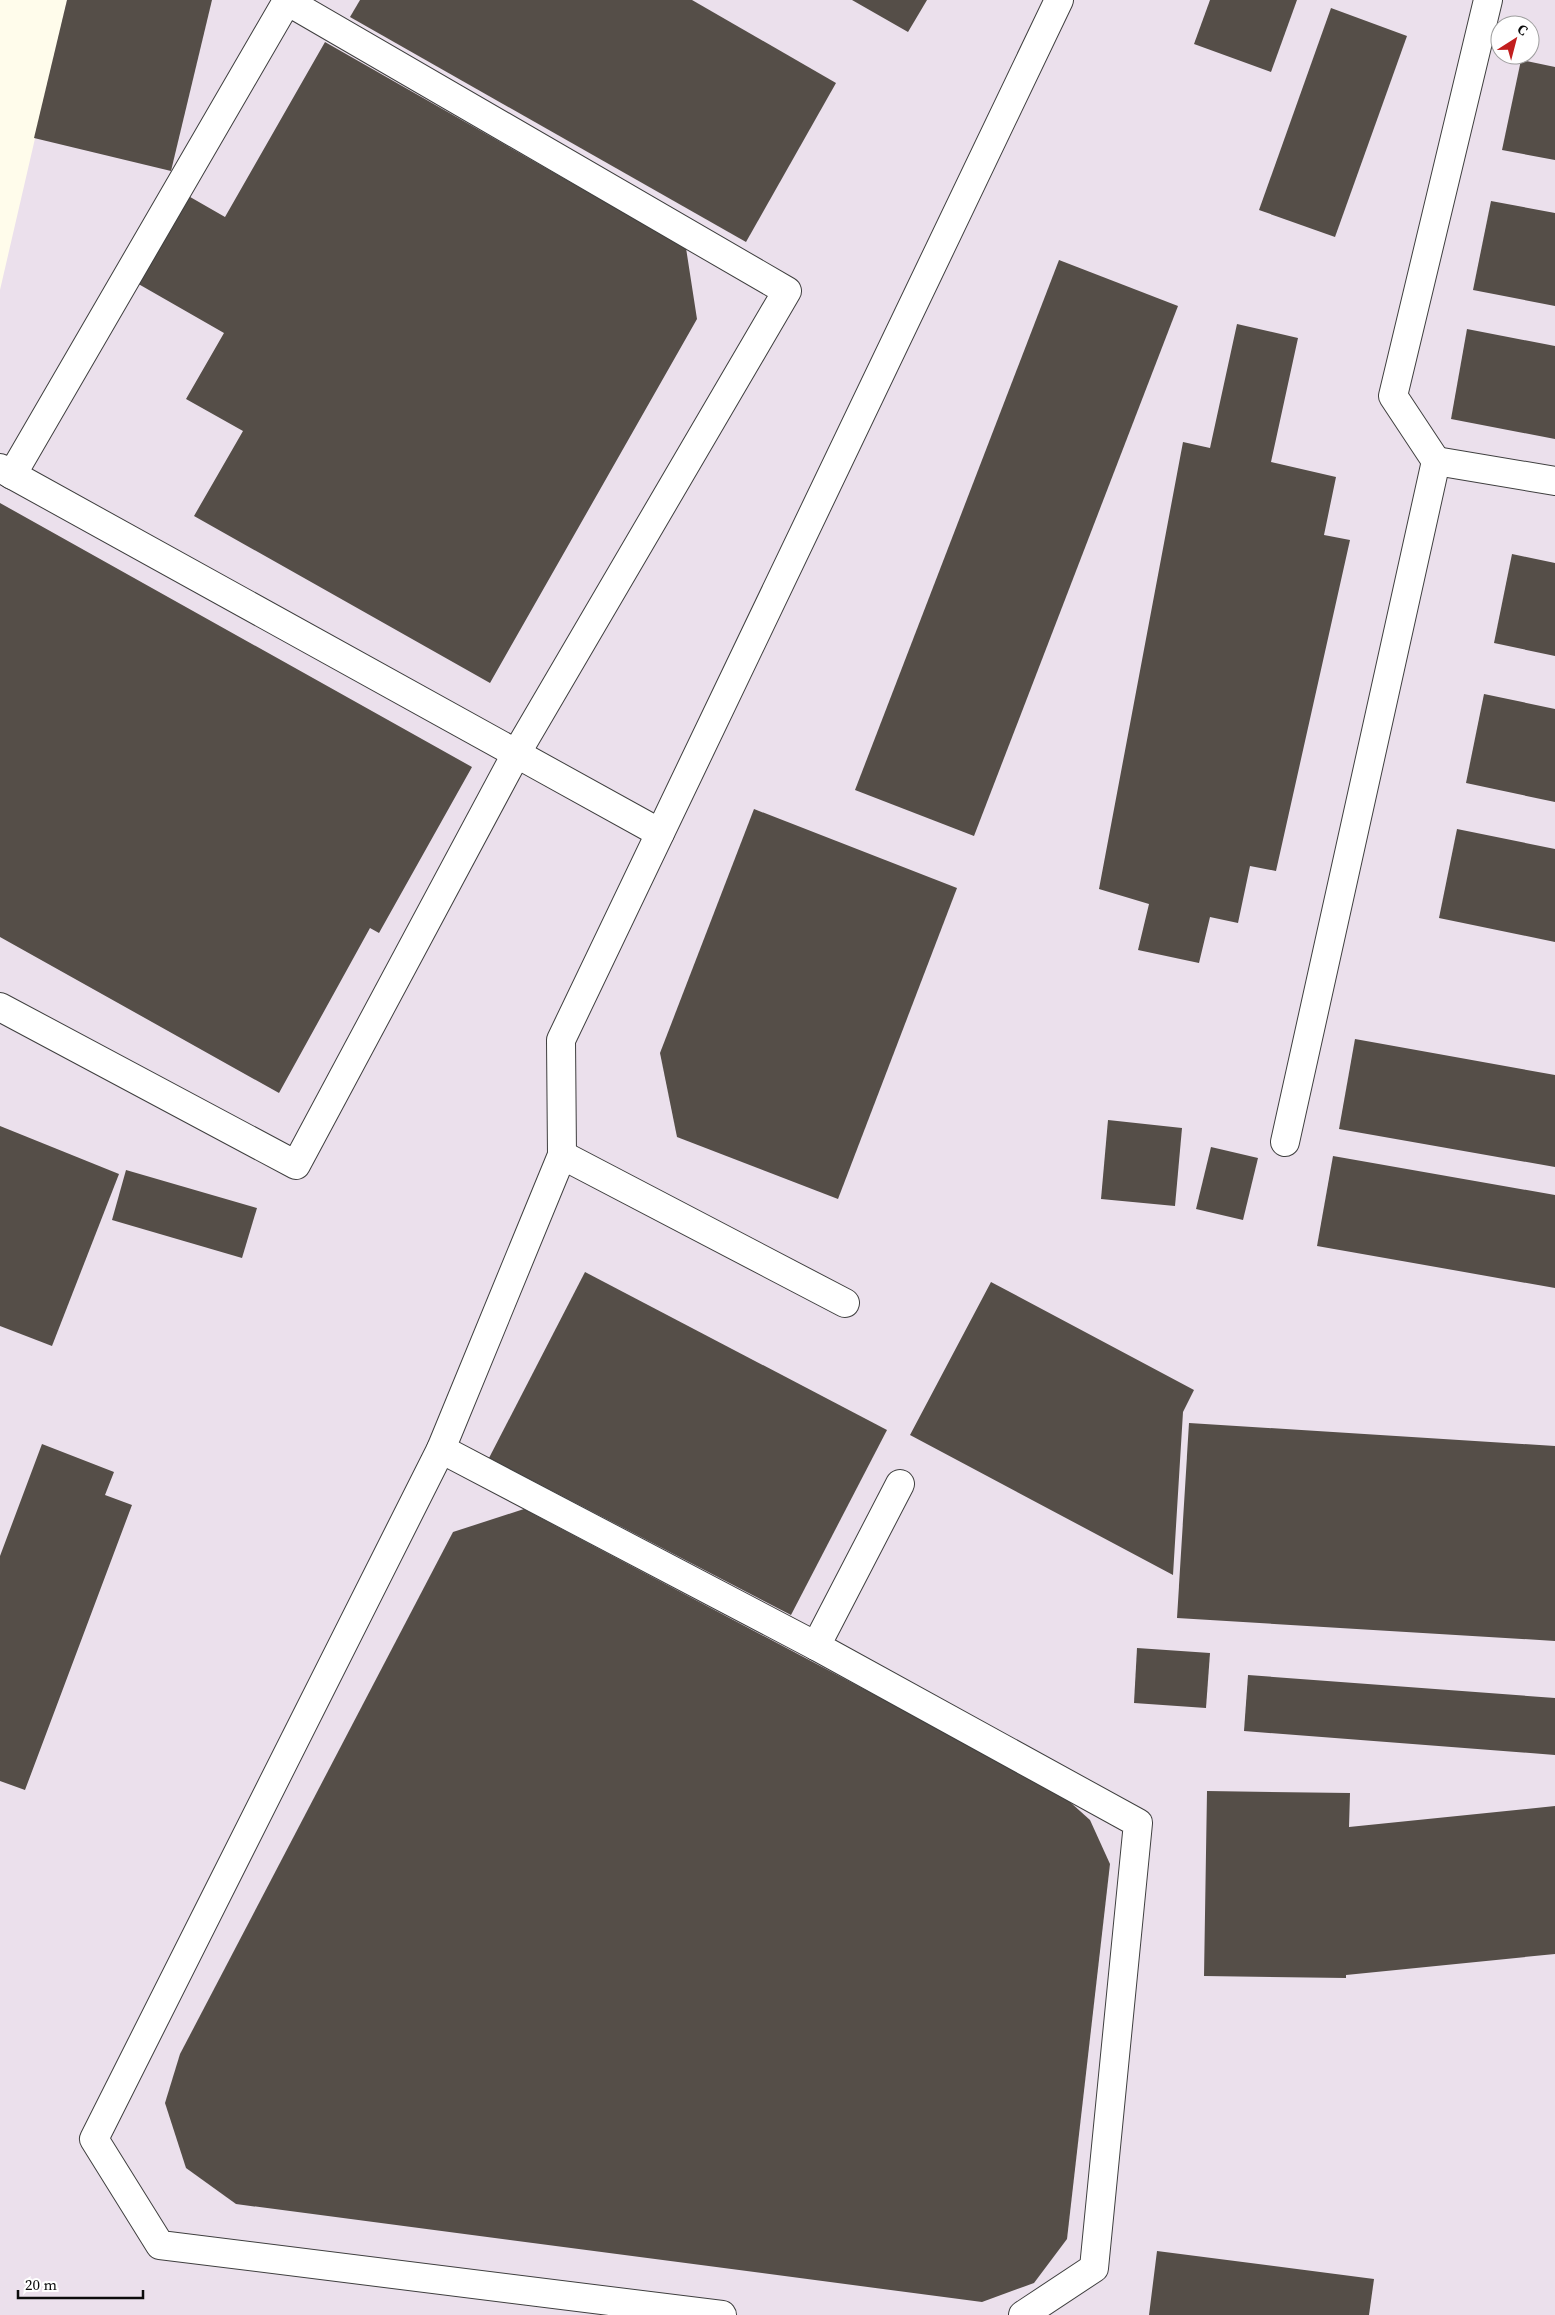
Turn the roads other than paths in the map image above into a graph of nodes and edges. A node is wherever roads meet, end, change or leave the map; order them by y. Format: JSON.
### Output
{"nodes":[{"id":1,"x":287,"y":0,"type":"edge"},
{"id":2,"x":1059,"y":0,"type":"edge"},
{"id":3,"x":1488,"y":0,"type":"edge"},
{"id":4,"x":1436,"y":461,"type":"junction"},
{"id":5,"x":6,"y":471,"type":"edge"},
{"id":6,"x":1555,"y":481,"type":"edge"},
{"id":7,"x":516,"y":754,"type":"junction"},
{"id":8,"x":660,"y":833,"type":"junction"},
{"id":9,"x":0,"y":1007,"type":"edge"},
{"id":10,"x":1285,"y":1142,"type":"dead end"},
{"id":11,"x":562,"y":1155,"type":"junction"},
{"id":12,"x":846,"y":1303,"type":"dead end"},
{"id":13,"x":441,"y":1449,"type":"junction"},
{"id":14,"x":900,"y":1484,"type":"dead end"},
{"id":15,"x":816,"y":1646,"type":"junction"},
{"id":16,"x":722,"y":2315,"type":"edge"},
{"id":17,"x":1023,"y":2315,"type":"edge"}],
"edges":[{"from":1,"to":5,"type":"lane"},
{"from":1,"to":7,"type":"lane"},
{"from":2,"to":8,"type":"lane"},
{"from":3,"to":4,"type":"lane"},
{"from":4,"to":6,"type":"lane"},
{"from":4,"to":10,"type":"lane"},
{"from":5,"to":7,"type":"lane"},
{"from":7,"to":8,"type":"lane"},
{"from":7,"to":9,"type":"lane"},
{"from":8,"to":11,"type":"lane"},
{"from":11,"to":12,"type":"lane"},
{"from":11,"to":13,"type":"lane"},
{"from":13,"to":15,"type":"lane"},
{"from":13,"to":16,"type":"lane"},
{"from":14,"to":15,"type":"lane"},
{"from":15,"to":17,"type":"lane"}]}
